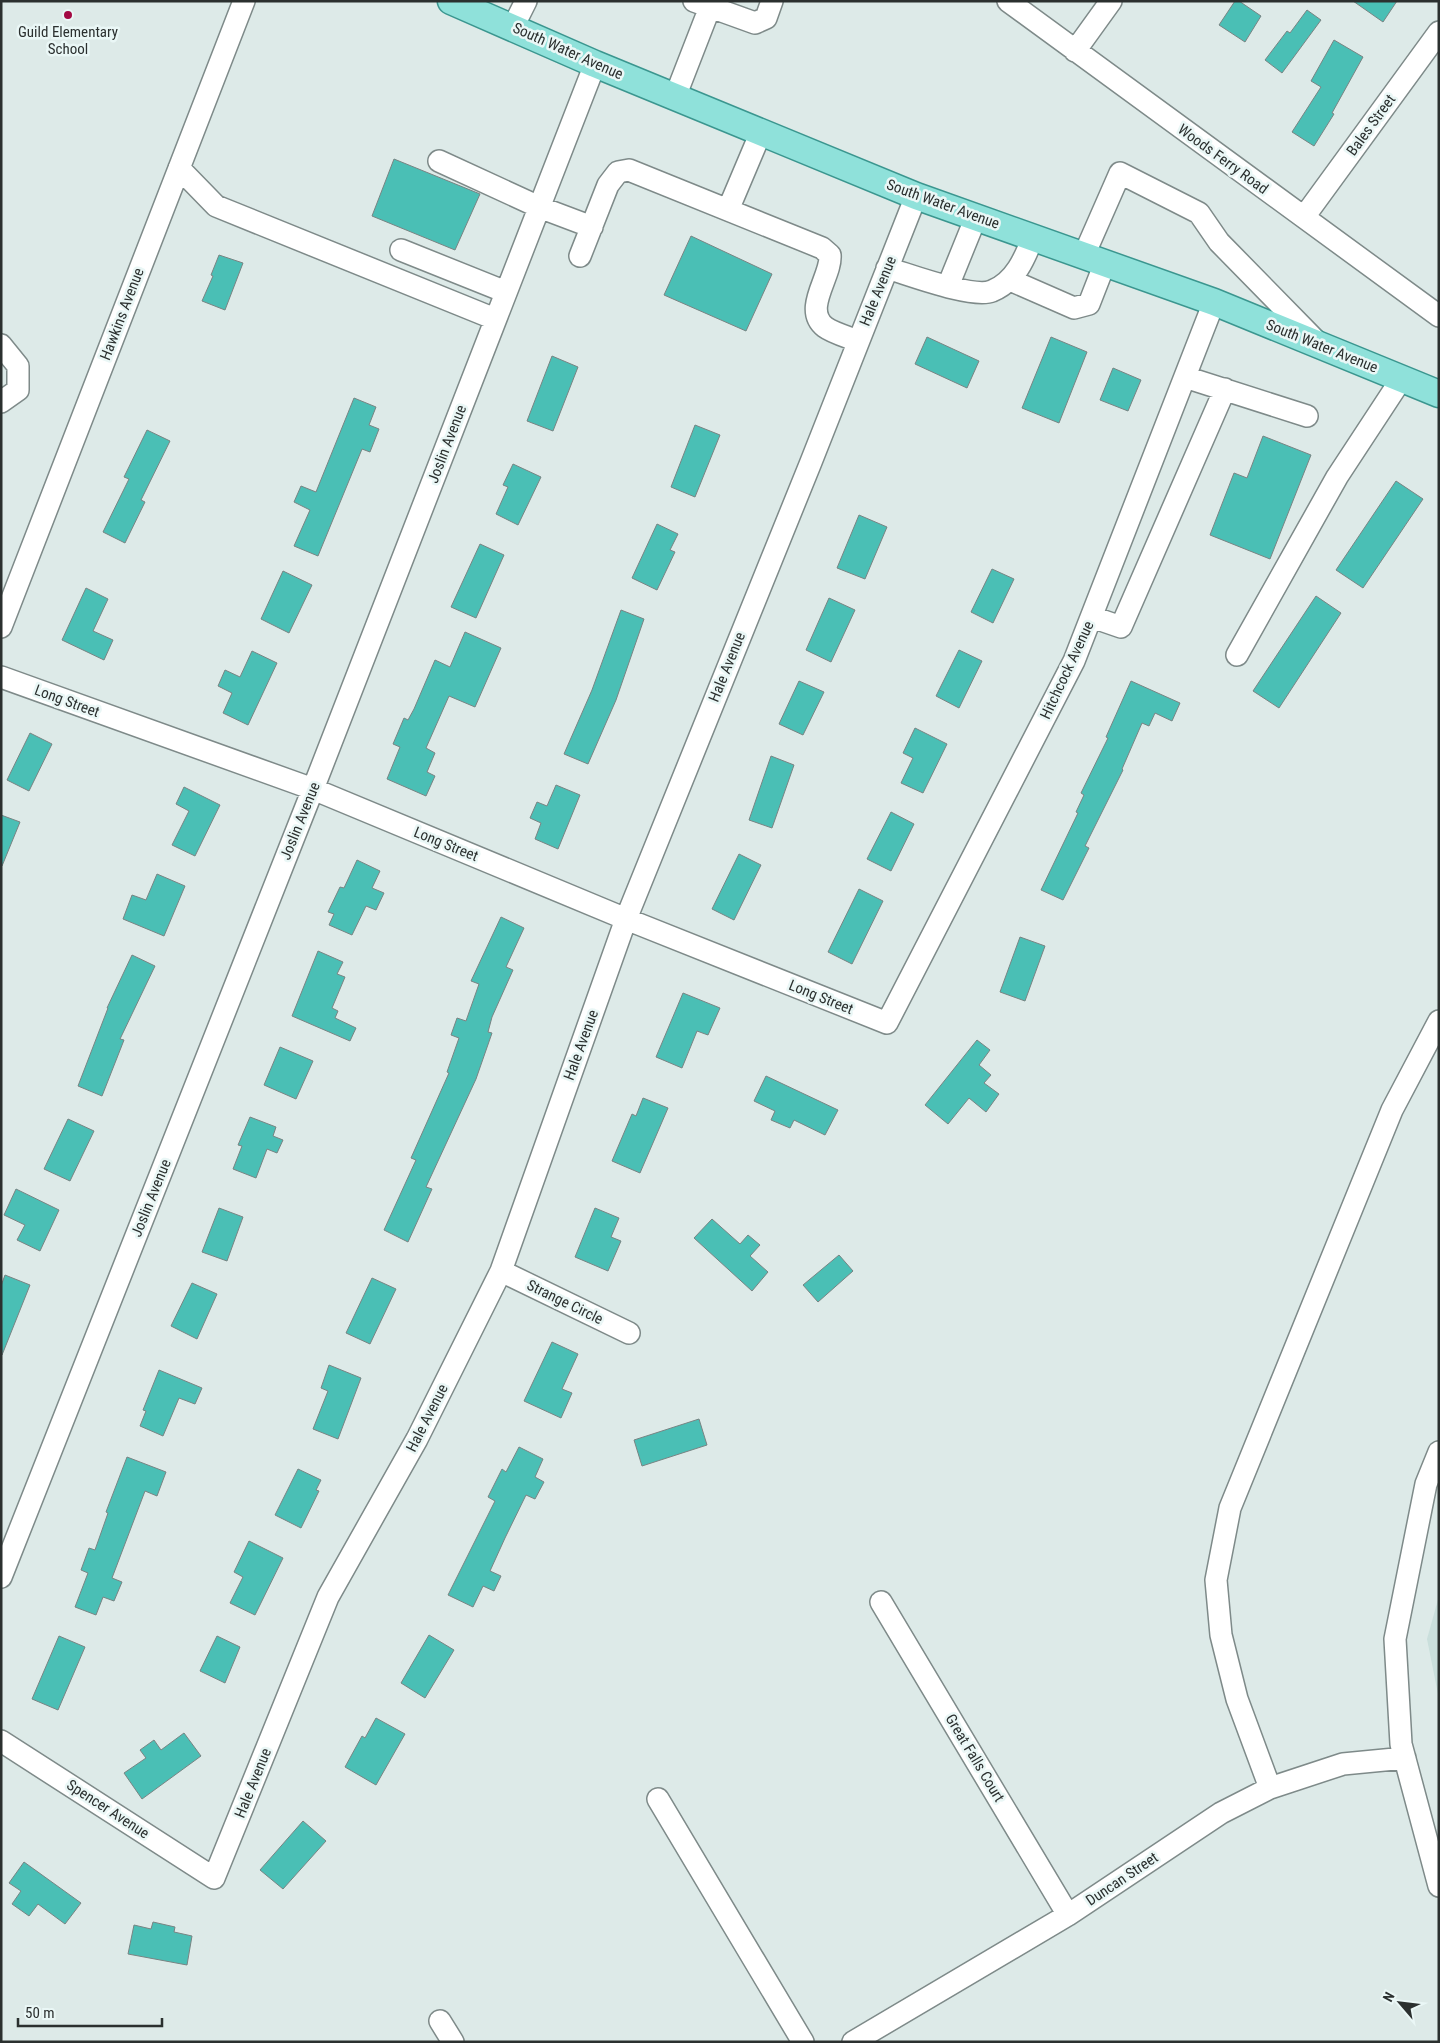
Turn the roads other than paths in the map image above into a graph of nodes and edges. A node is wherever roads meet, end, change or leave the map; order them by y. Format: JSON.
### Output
{"nodes":[{"id":1,"x":244,"y":1,"type":"edge"},
{"id":2,"x":451,"y":1,"type":"edge"},
{"id":3,"x":526,"y":1,"type":"edge"},
{"id":4,"x":772,"y":1,"type":"edge"},
{"id":5,"x":1008,"y":1,"type":"edge"},
{"id":6,"x":1111,"y":1,"type":"edge"},
{"id":7,"x":702,"y":4,"type":"edge"},
{"id":8,"x":513,"y":27,"type":"junction"},
{"id":9,"x":1439,"y":32,"type":"edge"},
{"id":10,"x":1075,"y":51,"type":"junction"},
{"id":11,"x":595,"y":64,"type":"junction"},
{"id":12,"x":676,"y":97,"type":"junction"},
{"id":13,"x":761,"y":132,"type":"junction"},
{"id":14,"x":438,"y":161,"type":"dead end"},
{"id":15,"x":179,"y":168,"type":"junction"},
{"id":16,"x":916,"y":196,"type":"junction"},
{"id":17,"x":539,"y":206,"type":"junction"},
{"id":18,"x":728,"y":210,"type":"junction"},
{"id":19,"x":976,"y":217,"type":"junction"},
{"id":20,"x":1304,"y":218,"type":"junction"},
{"id":21,"x":592,"y":227,"type":"junction"},
{"id":22,"x":1033,"y":237,"type":"junction"},
{"id":23,"x":401,"y":250,"type":"dead end"},
{"id":24,"x":580,"y":256,"type":"dead end"},
{"id":25,"x":1094,"y":259,"type":"junction"},
{"id":26,"x":887,"y":268,"type":"junction"},
{"id":27,"x":1010,"y":280,"type":"junction"},
{"id":28,"x":948,"y":286,"type":"junction"},
{"id":29,"x":506,"y":292,"type":"junction"},
{"id":30,"x":1214,"y":302,"type":"junction"},
{"id":31,"x":1439,"y":316,"type":"edge"},
{"id":32,"x":495,"y":319,"type":"junction"},
{"id":33,"x":858,"y":341,"type":"junction"},
{"id":34,"x":1319,"y":344,"type":"junction"},
{"id":35,"x":1,"y":345,"type":"edge"},
{"id":36,"x":1185,"y":377,"type":"junction"},
{"id":37,"x":1402,"y":378,"type":"junction"},
{"id":38,"x":1225,"y":389,"type":"junction"},
{"id":39,"x":1439,"y":394,"type":"edge"},
{"id":40,"x":1,"y":402,"type":"edge"},
{"id":41,"x":1307,"y":416,"type":"dead end"},
{"id":42,"x":1092,"y":617,"type":"junction"},
{"id":43,"x":1,"y":627,"type":"edge"},
{"id":44,"x":1238,"y":655,"type":"dead end"},
{"id":45,"x":1,"y":677,"type":"edge"},
{"id":46,"x":313,"y":789,"type":"junction"},
{"id":47,"x":626,"y":919,"type":"junction"},
{"id":48,"x":1439,"y":1022,"type":"edge"},
{"id":49,"x":887,"y":1023,"type":"joint"},
{"id":50,"x":501,"y":1271,"type":"junction"},
{"id":51,"x":629,"y":1333,"type":"dead end"},
{"id":52,"x":1437,"y":1463,"type":"edge"},
{"id":53,"x":1,"y":1577,"type":"edge"},
{"id":54,"x":881,"y":1602,"type":"dead end"},
{"id":55,"x":1,"y":1740,"type":"edge"},
{"id":56,"x":1405,"y":1758,"type":"junction"},
{"id":57,"x":1270,"y":1788,"type":"junction"},
{"id":58,"x":658,"y":1799,"type":"dead end"},
{"id":59,"x":214,"y":1878,"type":"joint"},
{"id":60,"x":1439,"y":1886,"type":"edge"},
{"id":61,"x":1068,"y":1915,"type":"junction"},
{"id":62,"x":440,"y":2021,"type":"dead end"},
{"id":63,"x":453,"y":2042,"type":"edge"},
{"id":64,"x":803,"y":2042,"type":"edge"},
{"id":65,"x":853,"y":2042,"type":"edge"}],
"edges":[{"from":1,"to":15,"type":"street","name":"Hawkins Avenue"},
{"from":2,"to":8,"type":"main road","name":"South Water Avenue"},
{"from":3,"to":8,"type":"street"},
{"from":4,"to":7,"type":"street"},
{"from":5,"to":10,"type":"street","name":"Woods Ferry Road"},
{"from":6,"to":10,"type":"street"},
{"from":7,"to":12,"type":"street"},
{"from":8,"to":11,"type":"main road","name":"South Water Avenue"},
{"from":9,"to":20,"type":"street","name":"Bales Street"},
{"from":10,"to":20,"type":"street","name":"Woods Ferry Road"},
{"from":11,"to":12,"type":"main road","name":"South Water Avenue"},
{"from":11,"to":17,"type":"street","name":"Joslin Avenue"},
{"from":12,"to":13,"type":"main road","name":"South Water Avenue"},
{"from":13,"to":16,"type":"main road","name":"South Water Avenue"},
{"from":13,"to":18,"type":"street"},
{"from":14,"to":17,"type":"street"},
{"from":15,"to":32,"type":"street"},
{"from":15,"to":43,"type":"street","name":"Hawkins Avenue"},
{"from":16,"to":19,"type":"main road","name":"South Water Avenue"},
{"from":16,"to":26,"type":"street","name":"Hale Avenue"},
{"from":17,"to":21,"type":"street"},
{"from":17,"to":29,"type":"street","name":"Joslin Avenue"},
{"from":18,"to":21,"type":"street"},
{"from":18,"to":33,"type":"street"},
{"from":19,"to":22,"type":"main road","name":"South Water Avenue"},
{"from":19,"to":28,"type":"street"},
{"from":20,"to":31,"type":"street","name":"Woods Ferry Road"},
{"from":21,"to":24,"type":"street"},
{"from":22,"to":25,"type":"main road","name":"South Water Avenue"},
{"from":22,"to":27,"type":"street"},
{"from":23,"to":29,"type":"street"},
{"from":25,"to":27,"type":"street"},
{"from":25,"to":30,"type":"main road","name":"South Water Avenue"},
{"from":25,"to":34,"type":"street"},
{"from":26,"to":28,"type":"street"},
{"from":26,"to":33,"type":"street","name":"Hale Avenue"},
{"from":27,"to":28,"type":"street"},
{"from":29,"to":32,"type":"street","name":"Joslin Avenue"},
{"from":30,"to":34,"type":"main road","name":"South Water Avenue"},
{"from":30,"to":36,"type":"street","name":"Hitchcock Avenue"},
{"from":32,"to":46,"type":"street","name":"Joslin Avenue"},
{"from":33,"to":47,"type":"street","name":"Hale Avenue"},
{"from":34,"to":37,"type":"main road","name":"South Water Avenue"},
{"from":35,"to":40,"type":"street"},
{"from":36,"to":38,"type":"street"},
{"from":36,"to":42,"type":"street","name":"Hitchcock Avenue"},
{"from":37,"to":39,"type":"main road","name":"South Water Avenue"},
{"from":37,"to":44,"type":"street"},
{"from":38,"to":41,"type":"street"},
{"from":38,"to":42,"type":"street"},
{"from":42,"to":49,"type":"street","name":"Hitchcock Avenue"},
{"from":45,"to":46,"type":"street","name":"Long Street"},
{"from":46,"to":47,"type":"street","name":"Long Street"},
{"from":46,"to":53,"type":"street","name":"Joslin Avenue"},
{"from":47,"to":49,"type":"street","name":"Long Street"},
{"from":47,"to":50,"type":"street","name":"Hale Avenue"},
{"from":48,"to":57,"type":"street"},
{"from":50,"to":51,"type":"street","name":"Strange Circle"},
{"from":50,"to":59,"type":"street","name":"Hale Avenue"},
{"from":52,"to":56,"type":"street"},
{"from":54,"to":61,"type":"street","name":"Great Falls Court"},
{"from":55,"to":59,"type":"street","name":"Spencer Avenue"},
{"from":56,"to":57,"type":"street","name":"Duncan Street"},
{"from":56,"to":60,"type":"street"},
{"from":57,"to":61,"type":"street","name":"Duncan Street"},
{"from":58,"to":64,"type":"street"},
{"from":61,"to":65,"type":"street","name":"Duncan Street"},
{"from":62,"to":63,"type":"street"}]}
